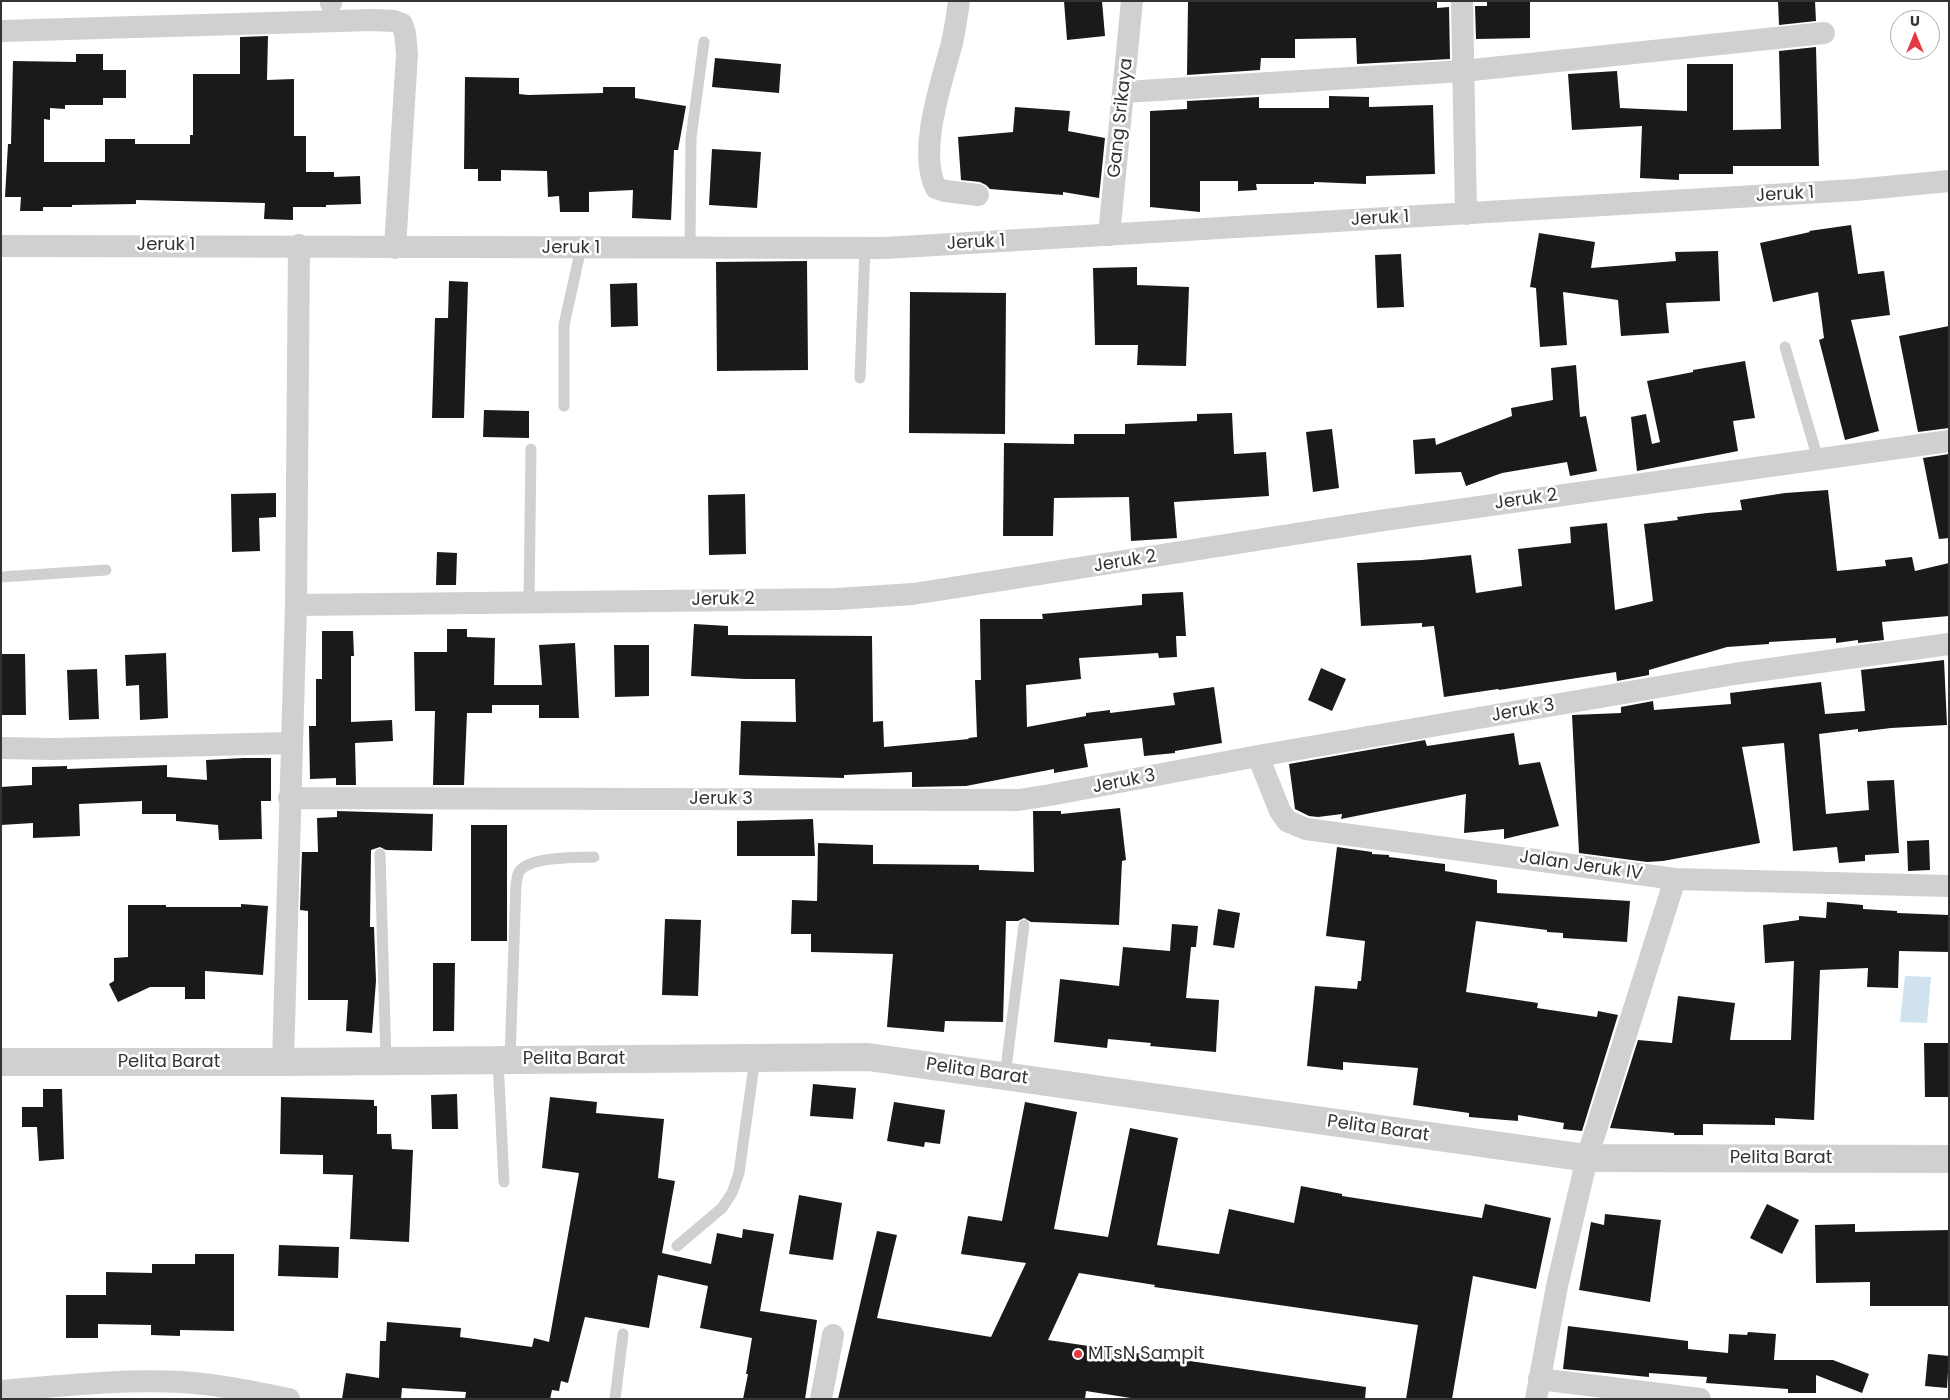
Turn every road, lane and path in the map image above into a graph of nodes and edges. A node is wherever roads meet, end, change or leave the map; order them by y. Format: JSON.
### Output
{"nodes":[{"id":1,"x":959,"y":1,"type":"edge"},
{"id":2,"x":1132,"y":1,"type":"edge"},
{"id":3,"x":1462,"y":1,"type":"edge"},
{"id":4,"x":1,"y":30,"type":"edge"},
{"id":5,"x":1824,"y":34,"type":"dead end"},
{"id":6,"x":704,"y":42,"type":"dead end"},
{"id":7,"x":1463,"y":71,"type":"junction"},
{"id":8,"x":1125,"y":92,"type":"junction"},
{"id":9,"x":1949,"y":181,"type":"edge"},
{"id":10,"x":978,"y":195,"type":"dead end"},
{"id":11,"x":1466,"y":214,"type":"junction"},
{"id":12,"x":1110,"y":235,"type":"junction"},
{"id":13,"x":299,"y":245,"type":"junction"},
{"id":14,"x":1,"y":246,"type":"edge"},
{"id":15,"x":395,"y":248,"type":"junction"},
{"id":16,"x":581,"y":248,"type":"junction"},
{"id":17,"x":690,"y":248,"type":"junction"},
{"id":18,"x":865,"y":248,"type":"junction"},
{"id":19,"x":1785,"y":347,"type":"dead end"},
{"id":20,"x":860,"y":378,"type":"dead end"},
{"id":21,"x":564,"y":406,"type":"dead end"},
{"id":22,"x":1949,"y":441,"type":"edge"},
{"id":23,"x":531,"y":450,"type":"dead end"},
{"id":24,"x":1818,"y":459,"type":"junction"},
{"id":25,"x":106,"y":570,"type":"dead end"},
{"id":26,"x":1,"y":577,"type":"edge"},
{"id":27,"x":529,"y":602,"type":"junction"},
{"id":28,"x":296,"y":605,"type":"junction"},
{"id":29,"x":1949,"y":644,"type":"edge"},
{"id":30,"x":291,"y":743,"type":"junction"},
{"id":31,"x":1,"y":748,"type":"edge"},
{"id":32,"x":1258,"y":756,"type":"junction"},
{"id":33,"x":289,"y":798,"type":"junction"},
{"id":34,"x":380,"y":854,"type":"dead end"},
{"id":35,"x":594,"y":857,"type":"dead end"},
{"id":36,"x":1675,"y":879,"type":"junction"},
{"id":37,"x":1949,"y":886,"type":"edge"},
{"id":38,"x":1024,"y":924,"type":"dead end"},
{"id":39,"x":755,"y":1058,"type":"junction"},
{"id":40,"x":504,"y":1060,"type":"junction"},
{"id":41,"x":386,"y":1061,"type":"junction"},
{"id":42,"x":1,"y":1062,"type":"edge"},
{"id":43,"x":283,"y":1062,"type":"junction"},
{"id":44,"x":1005,"y":1076,"type":"junction"},
{"id":45,"x":1587,"y":1158,"type":"junction"},
{"id":46,"x":1949,"y":1159,"type":"edge"},
{"id":47,"x":504,"y":1182,"type":"dead end"},
{"id":48,"x":677,"y":1246,"type":"dead end"},
{"id":49,"x":624,"y":1334,"type":"dead end"},
{"id":50,"x":833,"y":1335,"type":"dead end"},
{"id":51,"x":1538,"y":1389,"type":"edge"},
{"id":52,"x":1,"y":1391,"type":"edge"},
{"id":53,"x":289,"y":1399,"type":"edge"},
{"id":54,"x":615,"y":1399,"type":"edge"},
{"id":55,"x":821,"y":1399,"type":"edge"},
{"id":56,"x":1700,"y":1399,"type":"edge"}],
"edges":[{"from":1,"to":10,"type":"street"},
{"from":2,"to":8,"type":"street","name":"Gang Srikaya"},
{"from":3,"to":7,"type":"street"},
{"from":4,"to":15,"type":"street"},
{"from":5,"to":7,"type":"street"},
{"from":6,"to":17,"type":"lane"},
{"from":7,"to":8,"type":"street"},
{"from":7,"to":11,"type":"street"},
{"from":8,"to":12,"type":"street","name":"Gang Srikaya"},
{"from":9,"to":11,"type":"street","name":"Jeruk 1"},
{"from":11,"to":12,"type":"street","name":"Jeruk 1"},
{"from":12,"to":18,"type":"street","name":"Jeruk 1"},
{"from":13,"to":14,"type":"street","name":"Jeruk 1"},
{"from":13,"to":15,"type":"street","name":"Jeruk 1"},
{"from":13,"to":28,"type":"street"},
{"from":15,"to":16,"type":"street","name":"Jeruk 1"},
{"from":16,"to":17,"type":"street","name":"Jeruk 1"},
{"from":16,"to":21,"type":"lane"},
{"from":17,"to":18,"type":"street","name":"Jeruk 1"},
{"from":18,"to":20,"type":"lane"},
{"from":19,"to":24,"type":"lane"},
{"from":22,"to":24,"type":"street","name":"Jeruk 2"},
{"from":23,"to":27,"type":"lane"},
{"from":24,"to":27,"type":"street","name":"Jeruk 2"},
{"from":25,"to":26,"type":"lane"},
{"from":27,"to":28,"type":"street","name":"Jeruk 2"},
{"from":28,"to":30,"type":"street"},
{"from":29,"to":32,"type":"street","name":"Jeruk 3"},
{"from":30,"to":31,"type":"street"},
{"from":30,"to":33,"type":"street"},
{"from":32,"to":33,"type":"street","name":"Jeruk 3"},
{"from":32,"to":36,"type":"street","name":"Jalan Jeruk IV"},
{"from":33,"to":43,"type":"street"},
{"from":34,"to":41,"type":"lane"},
{"from":35,"to":40,"type":"lane"},
{"from":36,"to":37,"type":"street","name":"Jalan Jeruk IV"},
{"from":36,"to":45,"type":"street"},
{"from":38,"to":44,"type":"lane"},
{"from":39,"to":40,"type":"street","name":"Pelita Barat"},
{"from":39,"to":44,"type":"street","name":"Pelita Barat"},
{"from":39,"to":48,"type":"lane"},
{"from":40,"to":41,"type":"street","name":"Pelita Barat"},
{"from":40,"to":47,"type":"lane"},
{"from":41,"to":43,"type":"street","name":"Pelita Barat"},
{"from":42,"to":43,"type":"street","name":"Pelita Barat"},
{"from":44,"to":45,"type":"street","name":"Pelita Barat"},
{"from":45,"to":46,"type":"street","name":"Pelita Barat"},
{"from":45,"to":51,"type":"street"},
{"from":49,"to":54,"type":"lane"},
{"from":50,"to":55,"type":"street"},
{"from":51,"to":56,"type":"street"},
{"from":52,"to":53,"type":"street"}]}
